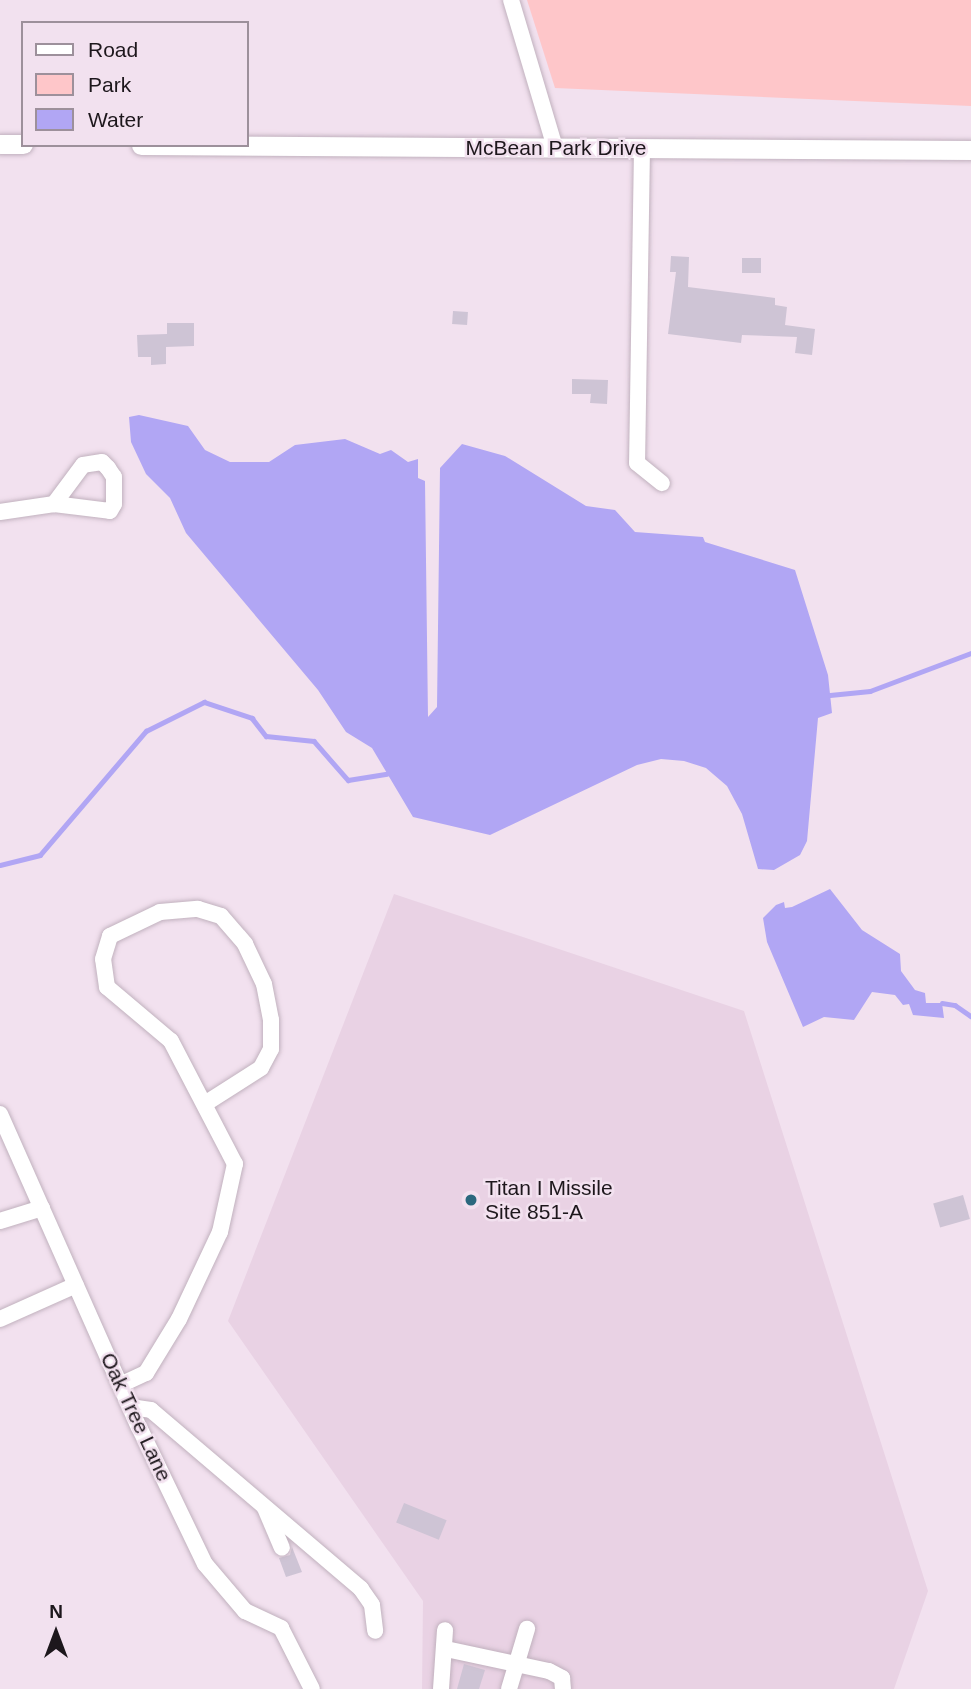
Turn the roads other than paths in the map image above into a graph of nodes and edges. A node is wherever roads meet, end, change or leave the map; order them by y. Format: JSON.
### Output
{"nodes":[{"id":1,"x":511,"y":0,"type":"edge"},
{"id":2,"x":0,"y":144,"type":"edge"},
{"id":3,"x":21,"y":144,"type":"edge"},
{"id":4,"x":248,"y":146,"type":"edge"},
{"id":5,"x":555,"y":148,"type":"junction"},
{"id":6,"x":642,"y":148,"type":"junction"},
{"id":7,"x":971,"y":150,"type":"edge"},
{"id":8,"x":662,"y":483,"type":"dead end"},
{"id":9,"x":54,"y":504,"type":"dead end"},
{"id":10,"x":0,"y":512,"type":"edge"},
{"id":11,"x":206,"y":1103,"type":"junction"},
{"id":12,"x":0,"y":1114,"type":"edge"},
{"id":13,"x":42,"y":1208,"type":"junction"},
{"id":14,"x":0,"y":1221,"type":"edge"},
{"id":15,"x":76,"y":1285,"type":"junction"},
{"id":16,"x":0,"y":1319,"type":"edge"},
{"id":17,"x":120,"y":1385,"type":"junction"},
{"id":18,"x":130,"y":1407,"type":"junction"},
{"id":19,"x":264,"y":1504,"type":"junction"},
{"id":20,"x":282,"y":1548,"type":"dead end"},
{"id":21,"x":527,"y":1629,"type":"dead end"},
{"id":22,"x":445,"y":1630,"type":"dead end"},
{"id":23,"x":375,"y":1631,"type":"dead end"},
{"id":24,"x":446,"y":1648,"type":"junction"},
{"id":25,"x":517,"y":1662,"type":"junction"},
{"id":26,"x":312,"y":1689,"type":"edge"},
{"id":27,"x":441,"y":1689,"type":"edge"},
{"id":28,"x":509,"y":1689,"type":"edge"},
{"id":29,"x":562,"y":1689,"type":"edge"}],
"edges":[{"from":1,"to":5,"type":"street"},
{"from":2,"to":3,"type":"main road"},
{"from":4,"to":5,"type":"main road","name":"McBean Park Drive"},
{"from":5,"to":6,"type":"main road","name":"McBean Park Drive"},
{"from":6,"to":7,"type":"main road","name":"McBean Park Drive"},
{"from":6,"to":8,"type":"street"},
{"from":9,"to":10,"type":"street"},
{"from":11,"to":11,"type":"street"},
{"from":11,"to":17,"type":"street"},
{"from":12,"to":13,"type":"street","name":"Oak Tree Lane"},
{"from":13,"to":14,"type":"street"},
{"from":13,"to":15,"type":"street","name":"Oak Tree Lane"},
{"from":15,"to":16,"type":"street"},
{"from":15,"to":17,"type":"street","name":"Oak Tree Lane"},
{"from":17,"to":18,"type":"street","name":"Oak Tree Lane"},
{"from":18,"to":19,"type":"street"},
{"from":18,"to":26,"type":"street","name":"Oak Tree Lane"},
{"from":19,"to":20,"type":"street"},
{"from":19,"to":23,"type":"street"},
{"from":21,"to":25,"type":"street"},
{"from":22,"to":24,"type":"street"},
{"from":24,"to":25,"type":"street"},
{"from":24,"to":27,"type":"street"},
{"from":25,"to":28,"type":"street"},
{"from":25,"to":29,"type":"street"}]}
